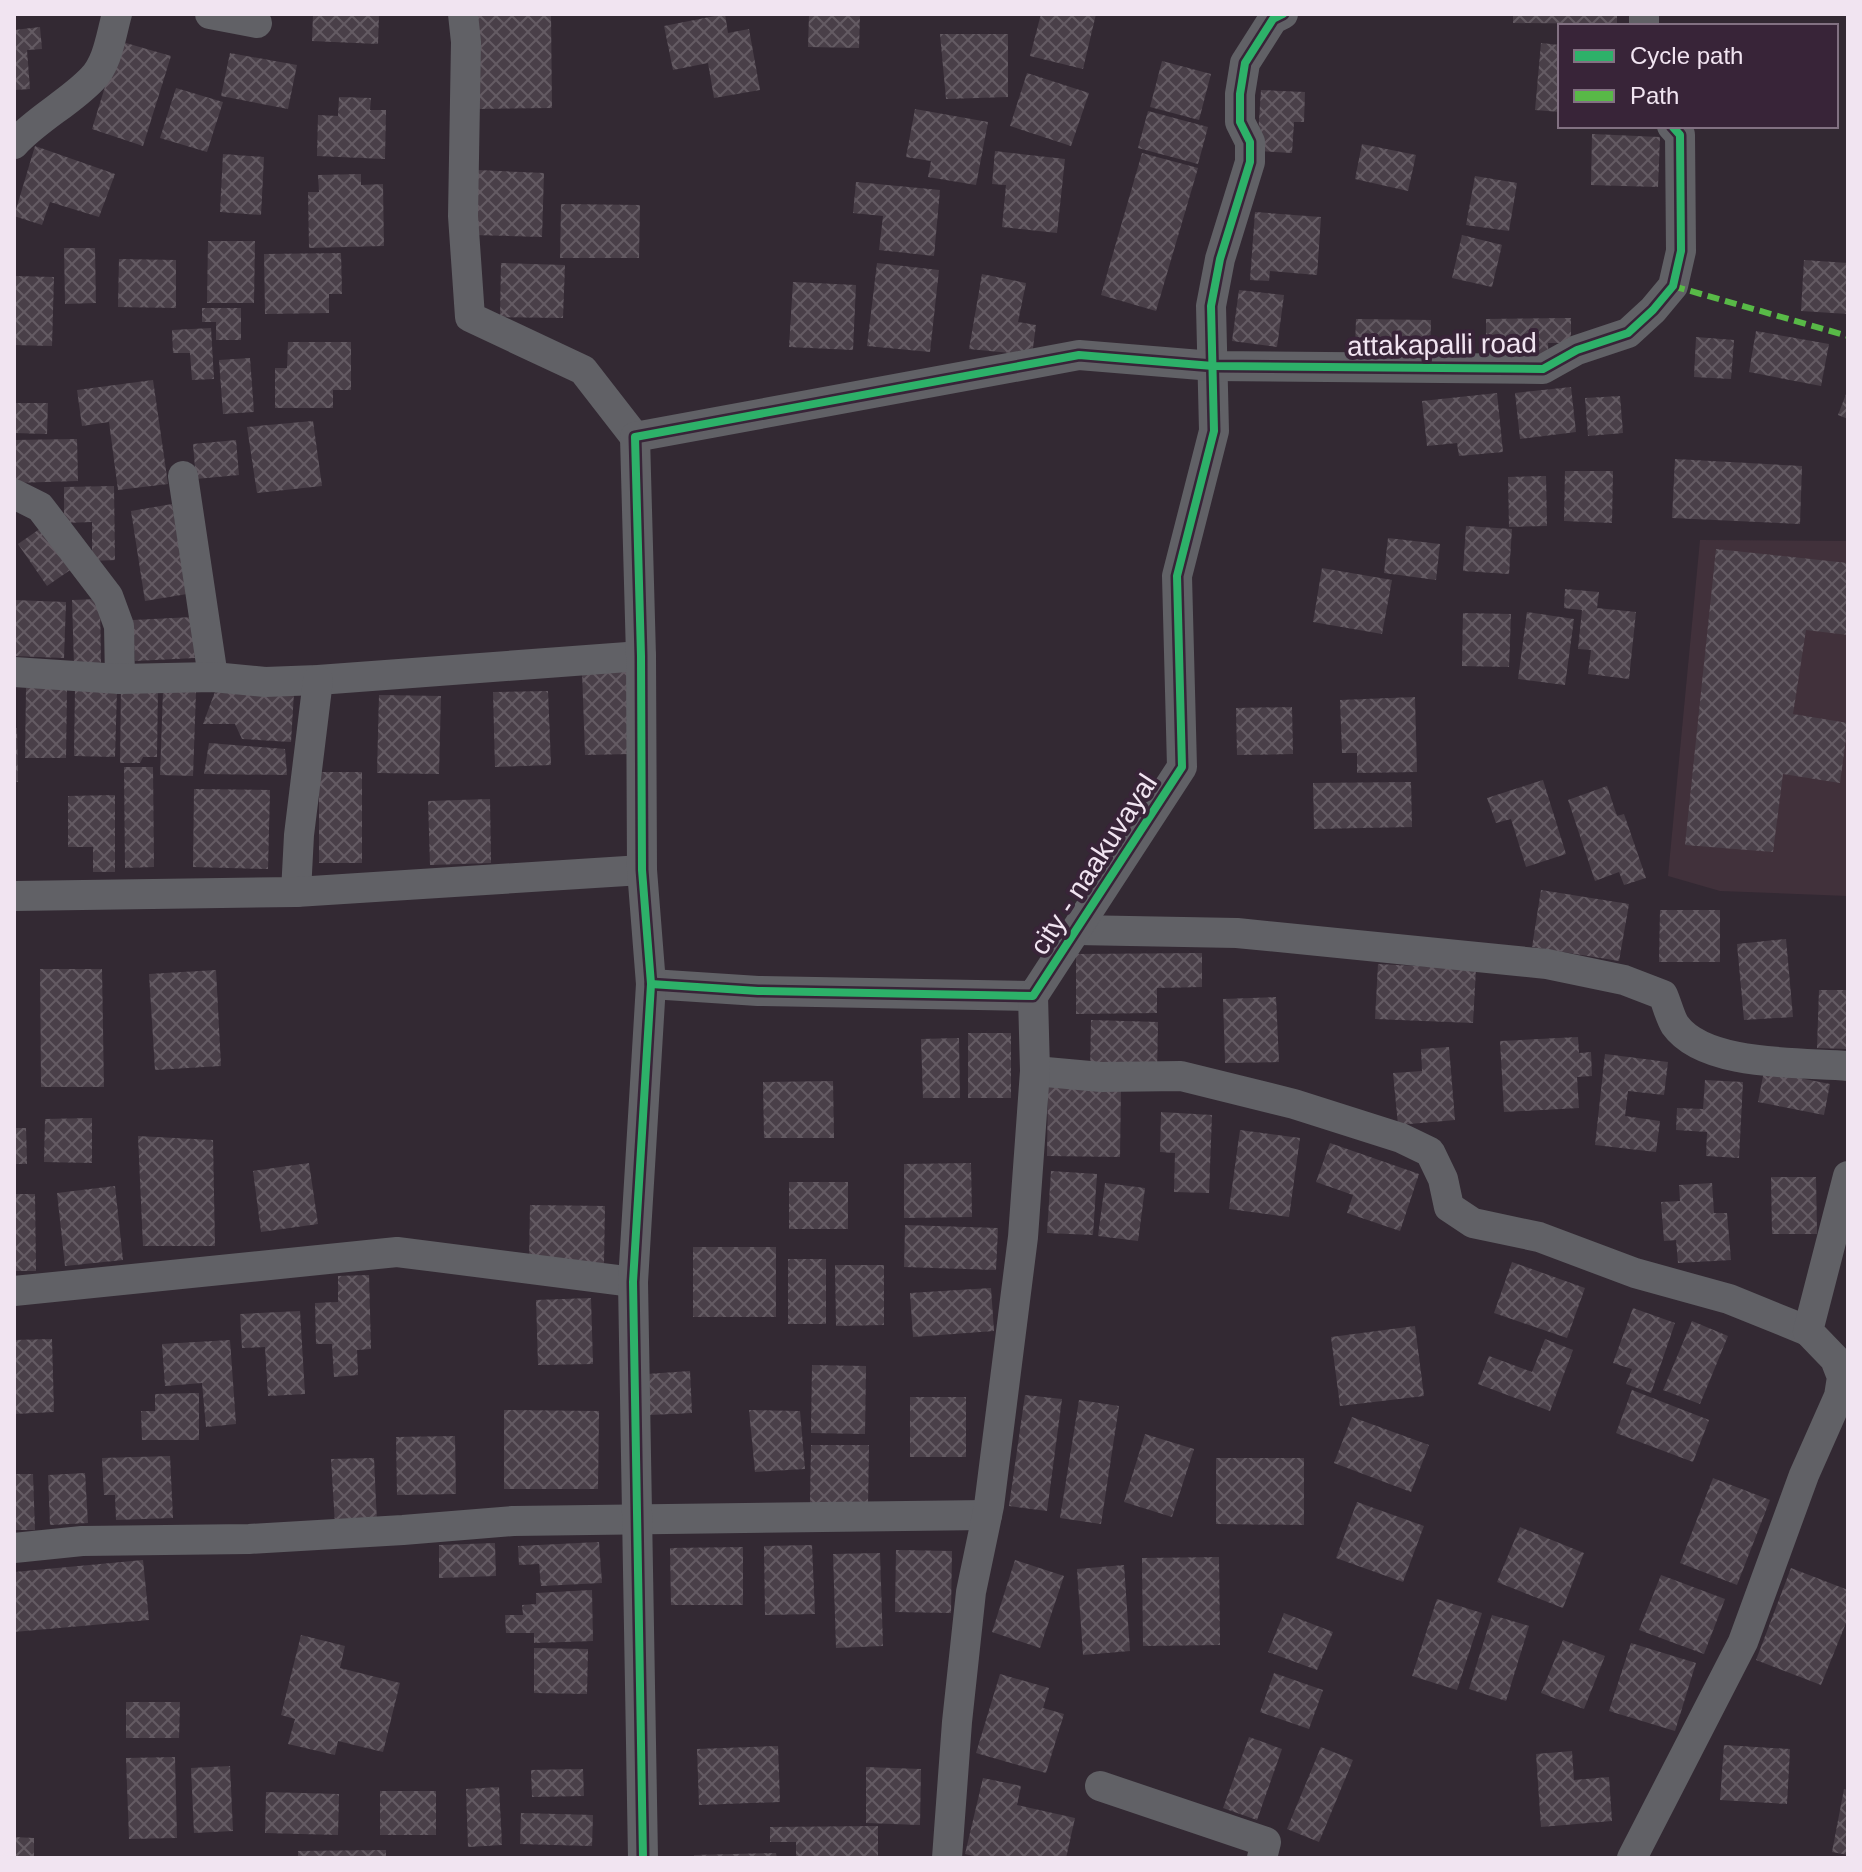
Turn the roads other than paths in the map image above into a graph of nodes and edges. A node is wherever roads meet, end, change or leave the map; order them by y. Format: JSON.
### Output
{"nodes":[{"id":1,"x":117,"y":14,"type":"edge"},
{"id":2,"x":210,"y":14,"type":"edge"},
{"id":3,"x":463,"y":14,"type":"edge"},
{"id":4,"x":1276,"y":16,"type":"edge"},
{"id":5,"x":257,"y":23,"type":"dead end"},
{"id":6,"x":1674,"y":128,"type":"edge"},
{"id":7,"x":14,"y":144,"type":"edge"},
{"id":8,"x":1213,"y":366,"type":"junction"},
{"id":9,"x":635,"y":437,"type":"junction"},
{"id":10,"x":183,"y":476,"type":"dead end"},
{"id":11,"x":14,"y":494,"type":"edge"},
{"id":12,"x":641,"y":656,"type":"junction"},
{"id":13,"x":14,"y":672,"type":"edge"},
{"id":14,"x":213,"y":677,"type":"junction"},
{"id":15,"x":120,"y":679,"type":"junction"},
{"id":16,"x":318,"y":680,"type":"junction"},
{"id":17,"x":642,"y":870,"type":"junction"},
{"id":18,"x":296,"y":892,"type":"junction"},
{"id":19,"x":14,"y":896,"type":"edge"},
{"id":20,"x":1076,"y":930,"type":"junction"},
{"id":21,"x":651,"y":984,"type":"junction"},
{"id":22,"x":1033,"y":996,"type":"junction"},
{"id":23,"x":1848,"y":1066,"type":"edge"},
{"id":24,"x":1035,"y":1071,"type":"junction"},
{"id":25,"x":1848,"y":1176,"type":"edge"},
{"id":26,"x":633,"y":1282,"type":"junction"},
{"id":27,"x":14,"y":1291,"type":"edge"},
{"id":28,"x":1808,"y":1331,"type":"junction"},
{"id":29,"x":987,"y":1515,"type":"junction"},
{"id":30,"x":637,"y":1518,"type":"junction"},
{"id":31,"x":14,"y":1548,"type":"edge"},
{"id":32,"x":1100,"y":1786,"type":"dead end"},
{"id":33,"x":643,"y":1858,"type":"edge"},
{"id":34,"x":947,"y":1858,"type":"edge"},
{"id":35,"x":1262,"y":1858,"type":"edge"},
{"id":36,"x":1632,"y":1858,"type":"edge"}],
"edges":[{"from":1,"to":7,"type":"street"},
{"from":2,"to":5,"type":"street"},
{"from":3,"to":9,"type":"street"},
{"from":4,"to":8,"type":"street","name":"city - naakuvayal"},
{"from":6,"to":8,"type":"street","name":"attakapalli road"},
{"from":8,"to":9,"type":"street","name":"attakapalli road"},
{"from":8,"to":20,"type":"street","name":"city - naakuvayal"},
{"from":9,"to":12,"type":"street"},
{"from":10,"to":14,"type":"street"},
{"from":11,"to":15,"type":"street"},
{"from":12,"to":16,"type":"street"},
{"from":12,"to":17,"type":"street"},
{"from":13,"to":15,"type":"street"},
{"from":14,"to":15,"type":"street"},
{"from":14,"to":16,"type":"street"},
{"from":16,"to":18,"type":"street"},
{"from":17,"to":18,"type":"street"},
{"from":17,"to":21,"type":"street"},
{"from":18,"to":19,"type":"street"},
{"from":20,"to":22,"type":"street","name":"city - naakuvayal"},
{"from":20,"to":23,"type":"street"},
{"from":21,"to":22,"type":"street","name":"city - naakuvayal"},
{"from":21,"to":26,"type":"street"},
{"from":22,"to":24,"type":"street"},
{"from":24,"to":28,"type":"street"},
{"from":24,"to":29,"type":"street"},
{"from":25,"to":28,"type":"street"},
{"from":26,"to":27,"type":"street"},
{"from":26,"to":30,"type":"street"},
{"from":28,"to":36,"type":"street"},
{"from":29,"to":30,"type":"street"},
{"from":29,"to":34,"type":"street"},
{"from":30,"to":31,"type":"street"},
{"from":30,"to":33,"type":"street"},
{"from":32,"to":35,"type":"street"}]}
